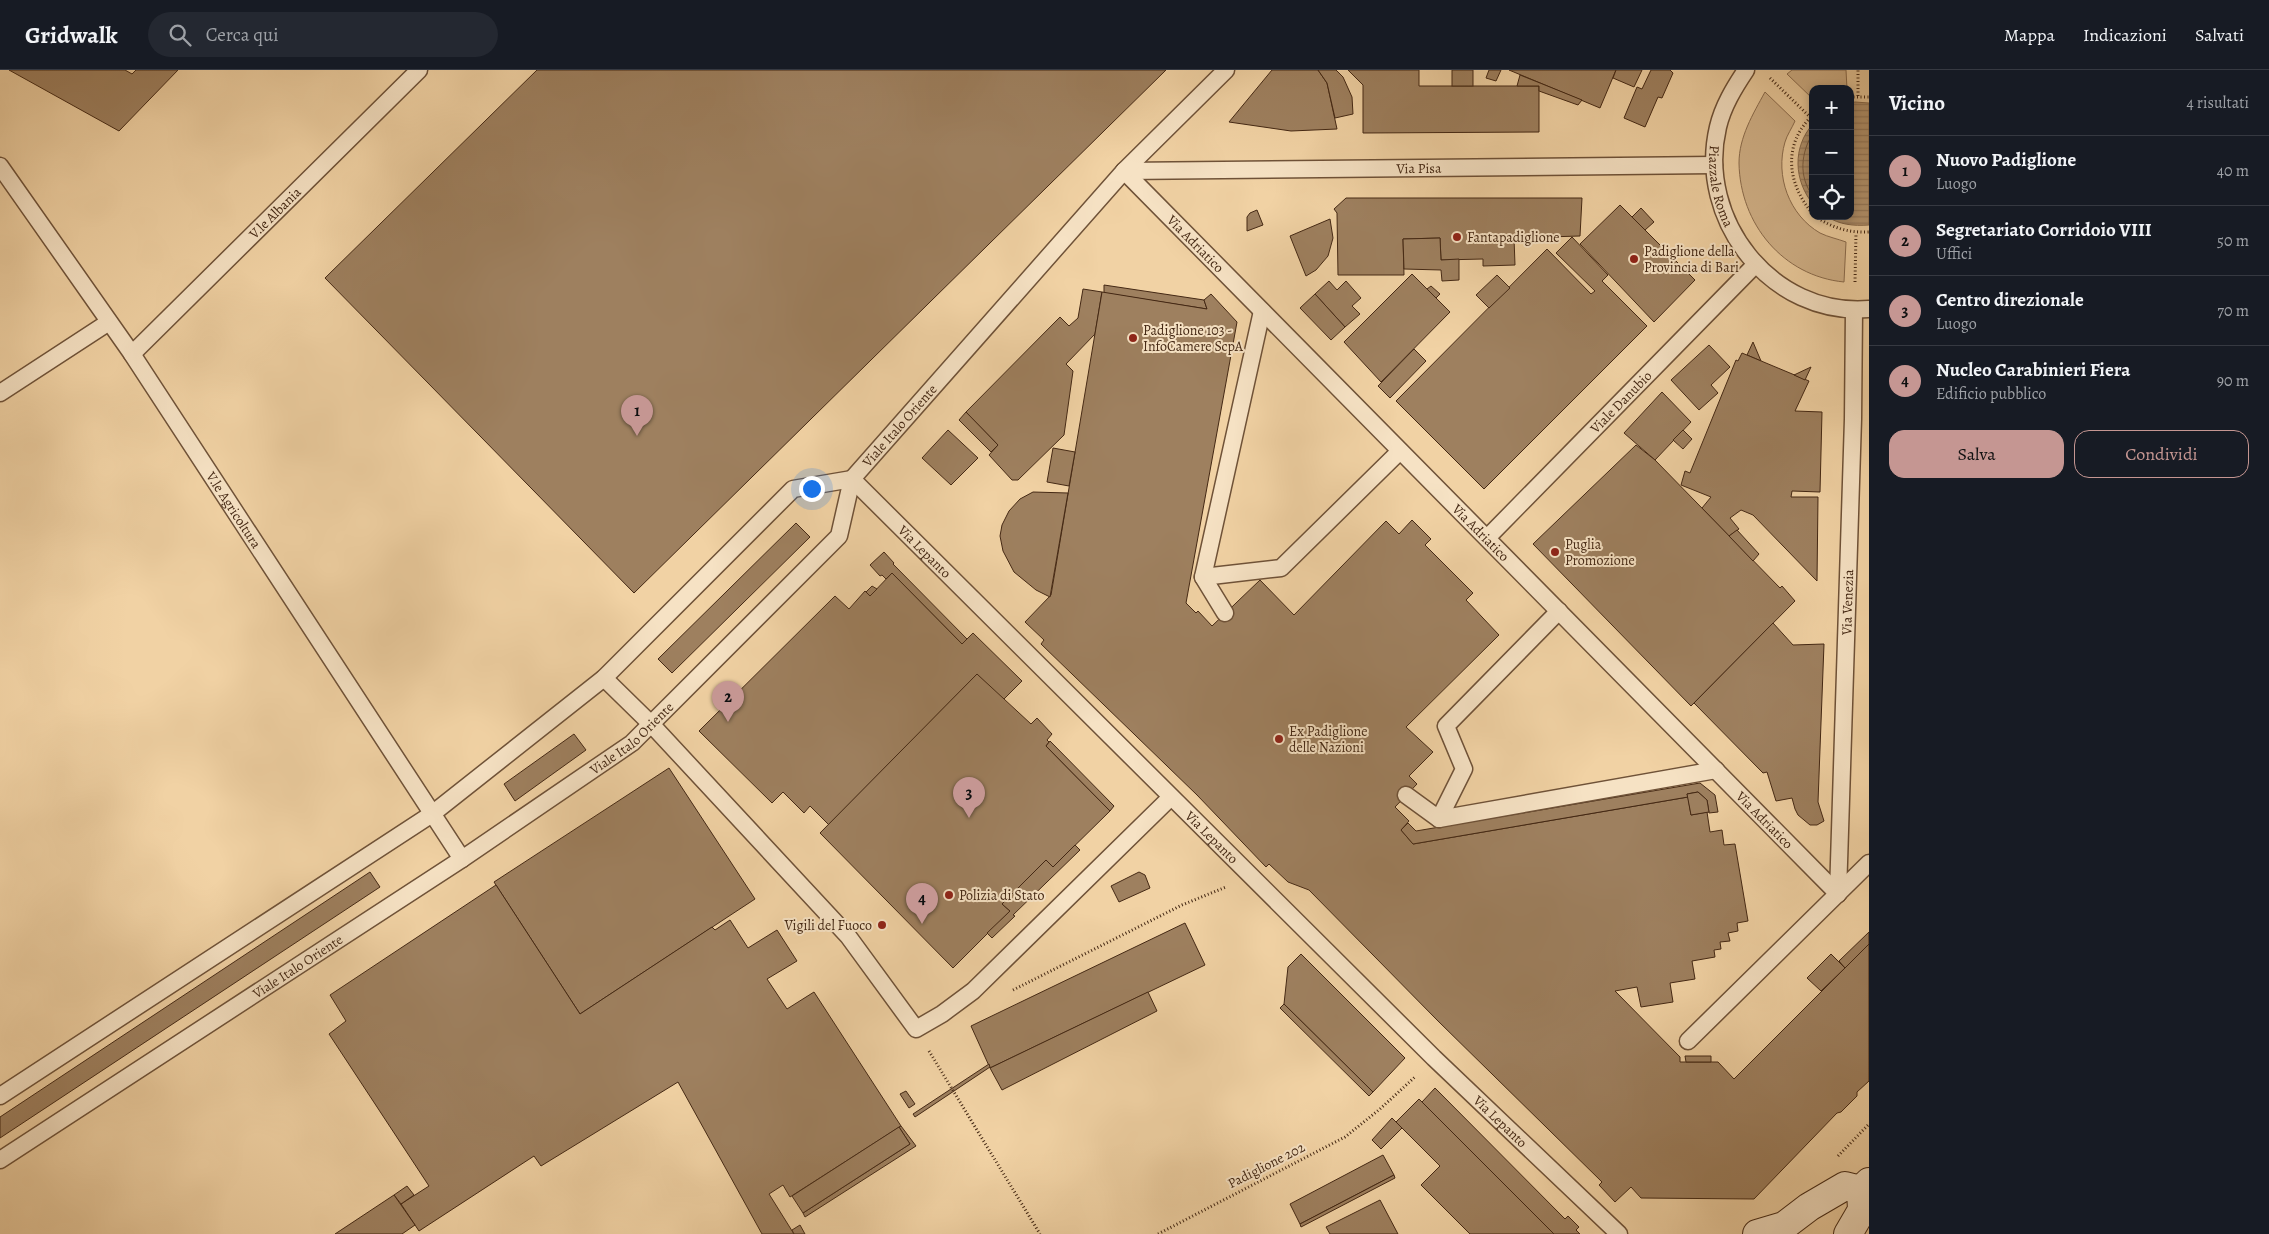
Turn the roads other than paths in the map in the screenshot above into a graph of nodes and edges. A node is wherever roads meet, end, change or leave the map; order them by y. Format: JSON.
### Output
{"nodes":[{"id":1,"x":419,"y":70,"type":"edge"},
{"id":2,"x":1226,"y":70,"type":"edge"},
{"id":3,"x":1746,"y":70,"type":"edge"},
{"id":4,"x":1714,"y":165,"type":"junction"},
{"id":5,"x":0,"y":166,"type":"edge"},
{"id":6,"x":1124,"y":171,"type":"junction"},
{"id":7,"x":1755,"y":265,"type":"junction"},
{"id":8,"x":1862,"y":310,"type":"edge"},
{"id":9,"x":1262,"y":311,"type":"junction"},
{"id":10,"x":109,"y":322,"type":"junction"},
{"id":11,"x":132,"y":354,"type":"junction"},
{"id":12,"x":0,"y":392,"type":"edge"},
{"id":13,"x":1400,"y":451,"type":"junction"},
{"id":14,"x":852,"y":479,"type":"junction"},
{"id":15,"x":1487,"y":538,"type":"junction"},
{"id":16,"x":1203,"y":577,"type":"junction"},
{"id":17,"x":1559,"y":611,"type":"junction"},
{"id":18,"x":1225,"y":613,"type":"dead end"},
{"id":19,"x":604,"y":678,"type":"junction"},
{"id":20,"x":652,"y":725,"type":"junction"},
{"id":21,"x":1716,"y":770,"type":"junction"},
{"id":22,"x":1406,"y":795,"type":"dead end"},
{"id":23,"x":1171,"y":797,"type":"junction"},
{"id":24,"x":432,"y":814,"type":"junction"},
{"id":25,"x":1439,"y":819,"type":"junction"},
{"id":26,"x":462,"y":859,"type":"junction"},
{"id":27,"x":1869,"y":863,"type":"edge"},
{"id":28,"x":1838,"y":894,"type":"junction"},
{"id":29,"x":1688,"y":1041,"type":"dead end"},
{"id":30,"x":0,"y":1096,"type":"edge"},
{"id":31,"x":0,"y":1160,"type":"edge"},
{"id":32,"x":1865,"y":1186,"type":"edge"},
{"id":33,"x":1618,"y":1234,"type":"edge"},
{"id":34,"x":1757,"y":1234,"type":"edge"},
{"id":35,"x":1848,"y":1234,"type":"edge"}],
"edges":[{"from":1,"to":11,"type":"lane","name":"V.le Albania"},
{"from":2,"to":6,"type":"lane","name":"Viale Italo Oriente"},
{"from":3,"to":4,"type":"lane","name":"Piazzale Roma"},
{"from":4,"to":6,"type":"lane","name":"Via Pisa"},
{"from":4,"to":7,"type":"lane","name":"Piazzale Roma"},
{"from":5,"to":10,"type":"lane","name":"V.le Agricoltura"},
{"from":6,"to":9,"type":"lane","name":"Via Adriatico"},
{"from":6,"to":14,"type":"lane","name":"Viale Italo Oriente"},
{"from":7,"to":8,"type":"lane","name":"Piazzale Roma"},
{"from":7,"to":15,"type":"lane","name":"Viale Danubio"},
{"from":8,"to":28,"type":"lane","name":"Via Venezia"},
{"from":9,"to":13,"type":"lane","name":"Via Adriatico"},
{"from":9,"to":16,"type":"lane"},
{"from":10,"to":11,"type":"lane","name":"V.le Agricoltura"},
{"from":10,"to":12,"type":"lane"},
{"from":11,"to":24,"type":"lane","name":"V.le Agricoltura"},
{"from":13,"to":15,"type":"lane","name":"Via Adriatico"},
{"from":13,"to":16,"type":"lane"},
{"from":14,"to":19,"type":"lane"},
{"from":14,"to":20,"type":"lane","name":"Viale Italo Oriente"},
{"from":14,"to":23,"type":"lane","name":"Via Lepanto"},
{"from":15,"to":17,"type":"lane","name":"Via Adriatico"},
{"from":16,"to":18,"type":"lane"},
{"from":17,"to":21,"type":"lane","name":"Via Adriatico"},
{"from":17,"to":25,"type":"lane"},
{"from":19,"to":20,"type":"lane"},
{"from":19,"to":24,"type":"lane"},
{"from":20,"to":23,"type":"lane"},
{"from":20,"to":26,"type":"lane","name":"Viale Italo Oriente"},
{"from":21,"to":25,"type":"lane"},
{"from":21,"to":28,"type":"lane","name":"Via Adriatico"},
{"from":22,"to":25,"type":"lane"},
{"from":23,"to":33,"type":"lane","name":"Via Lepanto"},
{"from":24,"to":26,"type":"lane","name":"V.le Agricoltura"},
{"from":24,"to":30,"type":"lane"},
{"from":26,"to":31,"type":"lane","name":"Viale Italo Oriente"},
{"from":27,"to":28,"type":"lane"},
{"from":28,"to":29,"type":"lane"},
{"from":32,"to":34,"type":"main road"},
{"from":32,"to":35,"type":"main road"}]}
